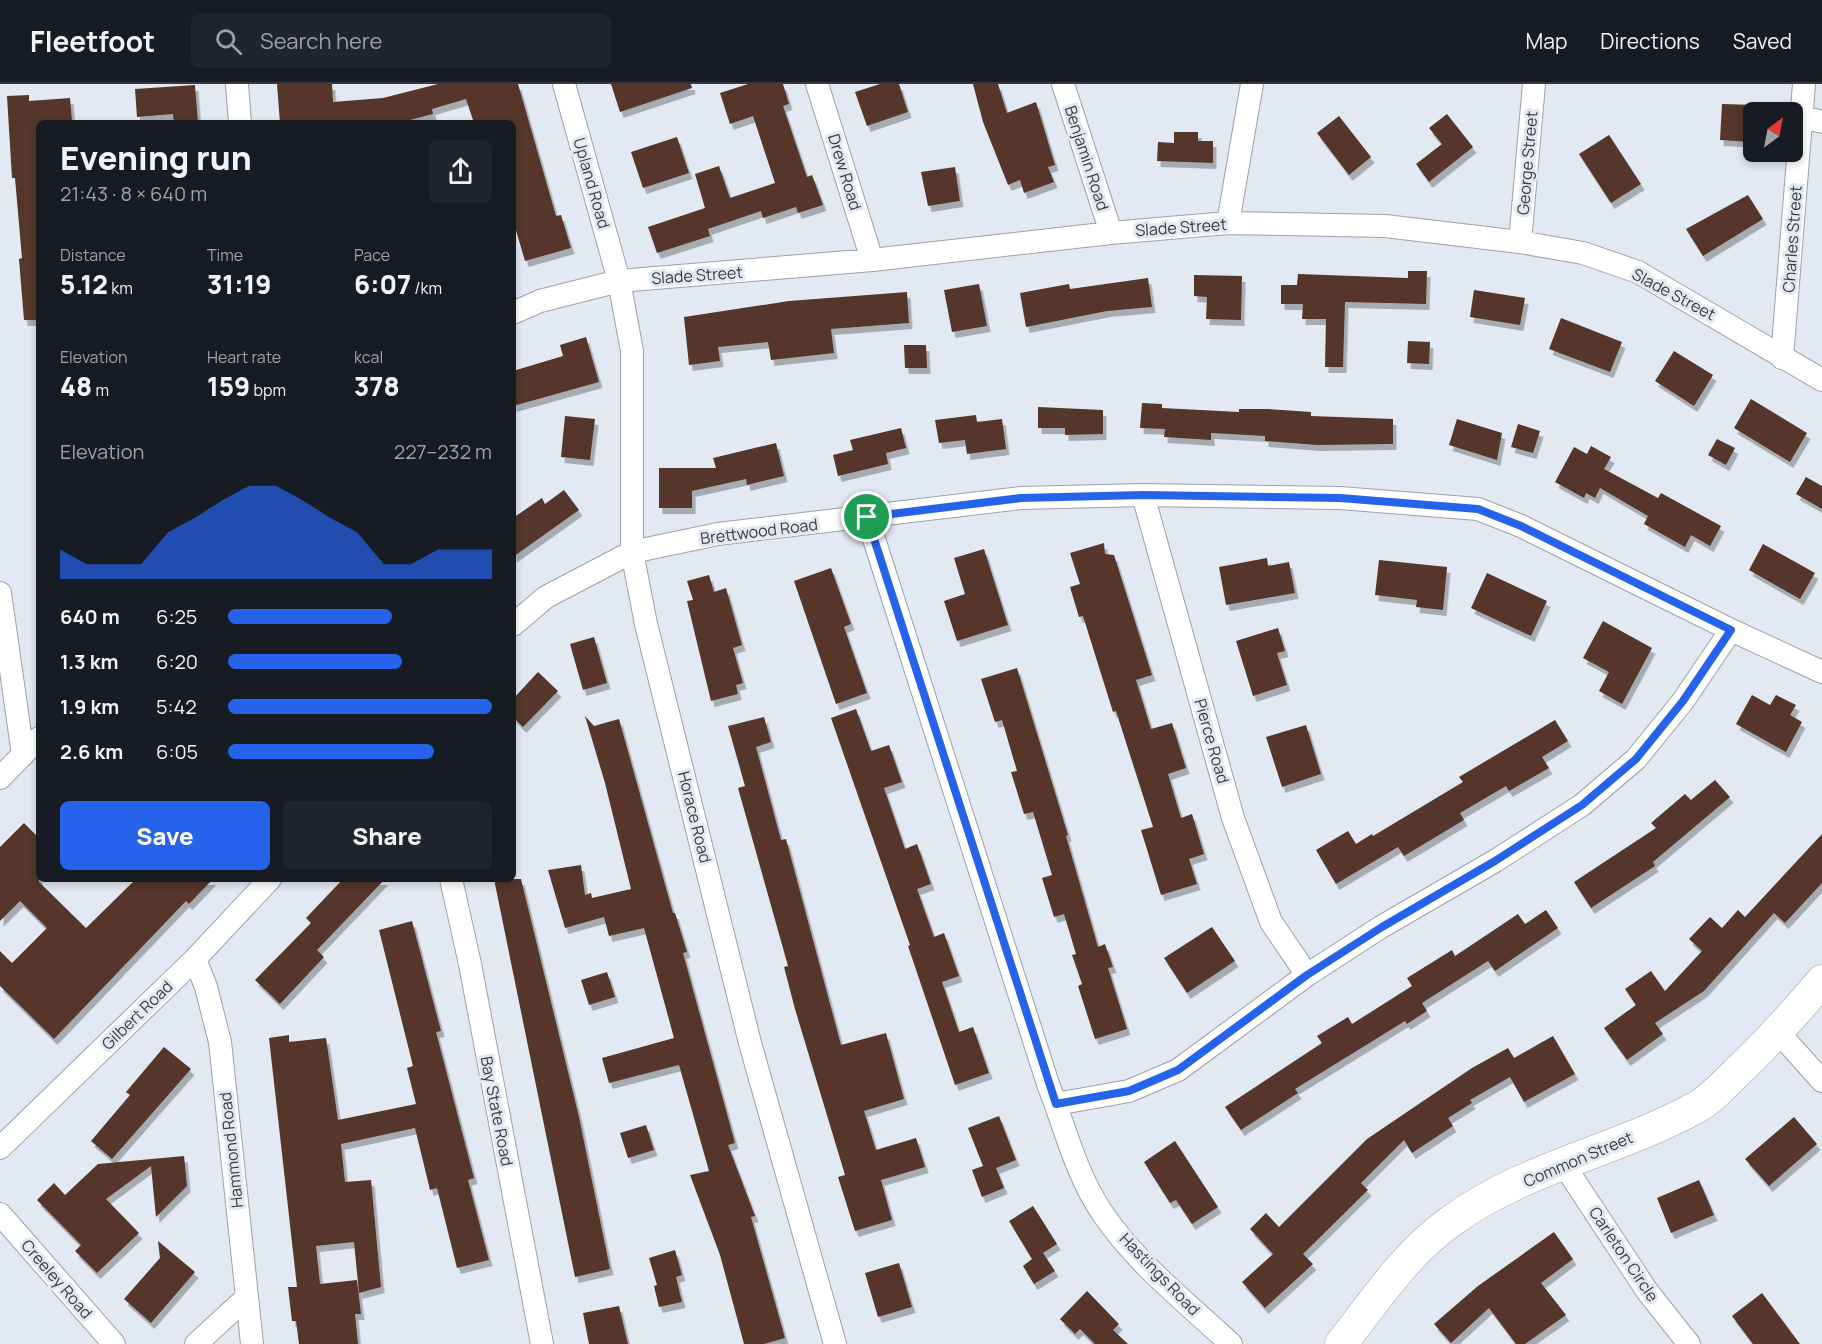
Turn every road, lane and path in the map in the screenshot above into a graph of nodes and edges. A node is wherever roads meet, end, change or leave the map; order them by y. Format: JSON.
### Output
{"nodes":[{"id":1,"x":237,"y":84,"type":"edge"},
{"id":2,"x":564,"y":84,"type":"edge"},
{"id":3,"x":817,"y":84,"type":"edge"},
{"id":4,"x":1063,"y":84,"type":"edge"},
{"id":5,"x":1252,"y":84,"type":"edge"},
{"id":6,"x":1534,"y":84,"type":"edge"},
{"id":7,"x":1804,"y":84,"type":"edge"},
{"id":8,"x":1811,"y":119,"type":"edge"},
{"id":9,"x":240,"y":120,"type":"edge"},
{"id":10,"x":1228,"y":223,"type":"junction"},
{"id":11,"x":1112,"y":233,"type":"junction"},
{"id":12,"x":1520,"y":242,"type":"junction"},
{"id":13,"x":872,"y":260,"type":"junction"},
{"id":14,"x":619,"y":281,"type":"junction"},
{"id":15,"x":516,"y":312,"type":"edge"},
{"id":16,"x":1782,"y":358,"type":"junction"},
{"id":17,"x":1822,"y":380,"type":"edge"},
{"id":18,"x":1143,"y":495,"type":"junction"},
{"id":19,"x":867,"y":517,"type":"junction"},
{"id":20,"x":632,"y":552,"type":"junction"},
{"id":21,"x":0,"y":593,"type":"edge"},
{"id":22,"x":516,"y":622,"type":"edge"},
{"id":23,"x":1731,"y":630,"type":"junction"},
{"id":24,"x":1822,"y":672,"type":"edge"},
{"id":25,"x":36,"y":741,"type":"edge"},
{"id":26,"x":23,"y":755,"type":"junction"},
{"id":27,"x":0,"y":778,"type":"edge"},
{"id":28,"x":267,"y":882,"type":"edge"},
{"id":29,"x":452,"y":882,"type":"edge"},
{"id":30,"x":195,"y":959,"type":"junction"},
{"id":31,"x":1307,"y":975,"type":"junction"},
{"id":32,"x":1822,"y":981,"type":"edge"},
{"id":33,"x":1779,"y":1033,"type":"junction"},
{"id":34,"x":1822,"y":1081,"type":"edge"},
{"id":35,"x":1056,"y":1104,"type":"junction"},
{"id":36,"x":0,"y":1148,"type":"edge"},
{"id":37,"x":1562,"y":1162,"type":"junction"},
{"id":38,"x":0,"y":1214,"type":"edge"},
{"id":39,"x":246,"y":1298,"type":"junction"},
{"id":40,"x":114,"y":1344,"type":"edge"},
{"id":41,"x":196,"y":1344,"type":"edge"},
{"id":42,"x":252,"y":1344,"type":"edge"},
{"id":43,"x":542,"y":1344,"type":"edge"},
{"id":44,"x":835,"y":1344,"type":"edge"},
{"id":45,"x":1231,"y":1344,"type":"edge"},
{"id":46,"x":1341,"y":1344,"type":"edge"},
{"id":47,"x":1689,"y":1344,"type":"edge"}],
"edges":[{"from":1,"to":9,"type":"street"},
{"from":2,"to":14,"type":"street","name":"Upland Road"},
{"from":3,"to":13,"type":"street","name":"Drew Road"},
{"from":4,"to":11,"type":"street","name":"Benjamin Road"},
{"from":5,"to":10,"type":"street"},
{"from":6,"to":12,"type":"street","name":"George Street"},
{"from":7,"to":8,"type":"street","name":"Charles Street"},
{"from":8,"to":16,"type":"street","name":"Charles Street"},
{"from":10,"to":11,"type":"street","name":"Slade Street"},
{"from":10,"to":12,"type":"street","name":"Slade Street"},
{"from":11,"to":13,"type":"street","name":"Slade Street"},
{"from":12,"to":16,"type":"street","name":"Slade Street"},
{"from":13,"to":14,"type":"street","name":"Slade Street"},
{"from":14,"to":15,"type":"street","name":"Slade Street"},
{"from":14,"to":20,"type":"street","name":"Horace Road"},
{"from":16,"to":17,"type":"street","name":"Slade Street"},
{"from":18,"to":19,"type":"street","name":"Brettwood Road"},
{"from":18,"to":23,"type":"street","name":"Brettwood Road"},
{"from":18,"to":31,"type":"street","name":"Pierce Road"},
{"from":19,"to":20,"type":"street","name":"Brettwood Road"},
{"from":19,"to":35,"type":"street","name":"Hastings Road"},
{"from":20,"to":22,"type":"street"},
{"from":20,"to":44,"type":"street","name":"Horace Road"},
{"from":21,"to":26,"type":"street"},
{"from":23,"to":24,"type":"street","name":"Brettwood Road"},
{"from":23,"to":31,"type":"street"},
{"from":25,"to":26,"type":"street"},
{"from":26,"to":27,"type":"street"},
{"from":28,"to":30,"type":"street","name":"Gilbert Road"},
{"from":29,"to":43,"type":"street","name":"Bay State Road"},
{"from":30,"to":36,"type":"street","name":"Gilbert Road"},
{"from":30,"to":39,"type":"street","name":"Hammond Road"},
{"from":31,"to":35,"type":"street"},
{"from":32,"to":33,"type":"main road","name":"Common Street"},
{"from":33,"to":34,"type":"street"},
{"from":33,"to":37,"type":"main road","name":"Common Street"},
{"from":35,"to":45,"type":"street","name":"Hastings Road"},
{"from":37,"to":46,"type":"main road","name":"Common Street"},
{"from":37,"to":47,"type":"street","name":"Carleton Circle"},
{"from":38,"to":40,"type":"street","name":"Creeley Road"},
{"from":39,"to":41,"type":"street"},
{"from":39,"to":42,"type":"street","name":"Hammond Road"}]}
